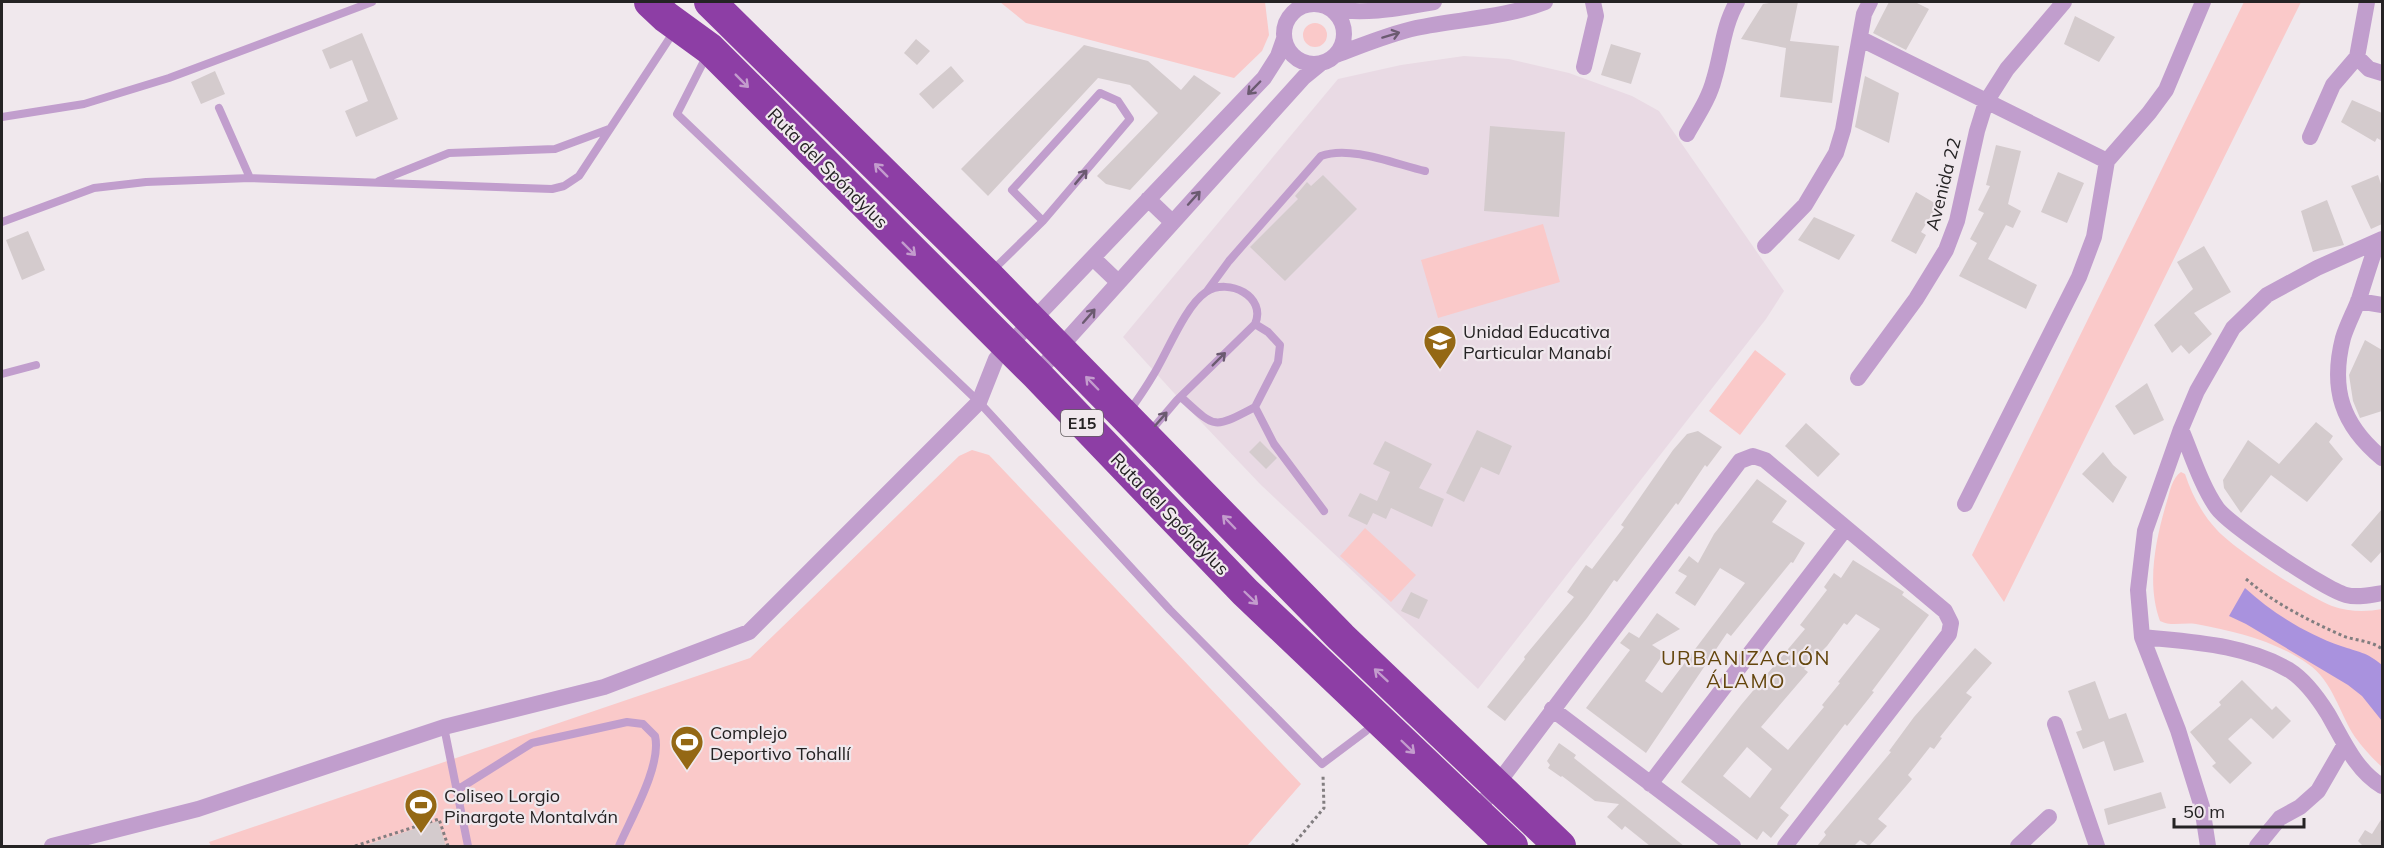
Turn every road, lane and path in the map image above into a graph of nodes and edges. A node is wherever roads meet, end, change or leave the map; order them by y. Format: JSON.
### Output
{"nodes":[{"id":1,"x":372,"y":2,"type":"edge"},
{"id":2,"x":650,"y":2,"type":"edge"},
{"id":3,"x":710,"y":2,"type":"edge"},
{"id":4,"x":1434,"y":2,"type":"edge"},
{"id":5,"x":1475,"y":2,"type":"edge"},
{"id":6,"x":1545,"y":2,"type":"edge"},
{"id":7,"x":1593,"y":2,"type":"edge"},
{"id":8,"x":1737,"y":2,"type":"edge"},
{"id":9,"x":2064,"y":2,"type":"edge"},
{"id":10,"x":2203,"y":2,"type":"edge"},
{"id":11,"x":2367,"y":2,"type":"edge"},
{"id":12,"x":1865,"y":6,"type":"edge"},
{"id":13,"x":1292,"y":7,"type":"edge"},
{"id":14,"x":1331,"y":9,"type":"junction"},
{"id":15,"x":1479,"y":18,"type":"junction"},
{"id":16,"x":678,"y":25,"type":"junction"},
{"id":17,"x":1284,"y":39,"type":"junction"},
{"id":18,"x":1861,"y":39,"type":"junction"},
{"id":19,"x":710,"y":49,"type":"junction"},
{"id":20,"x":1336,"y":55,"type":"junction"},
{"id":21,"x":2357,"y":57,"type":"junction"},
{"id":22,"x":1320,"y":64,"type":"junction"},
{"id":23,"x":1584,"y":67,"type":"dead end"},
{"id":24,"x":2382,"y":73,"type":"edge"},
{"id":25,"x":1986,"y":102,"type":"junction"},
{"id":26,"x":219,"y":108,"type":"dead end"},
{"id":27,"x":2,"y":117,"type":"edge"},
{"id":28,"x":609,"y":129,"type":"junction"},
{"id":29,"x":1686,"y":134,"type":"dead end"},
{"id":30,"x":2310,"y":136,"type":"dead end"},
{"id":31,"x":2107,"y":161,"type":"junction"},
{"id":32,"x":1425,"y":171,"type":"dead end"},
{"id":33,"x":250,"y":178,"type":"junction"},
{"id":34,"x":376,"y":183,"type":"junction"},
{"id":35,"x":1148,"y":199,"type":"junction"},
{"id":36,"x":2,"y":211,"type":"edge"},
{"id":37,"x":3,"y":221,"type":"edge"},
{"id":38,"x":1043,"y":221,"type":"junction"},
{"id":39,"x":1172,"y":222,"type":"junction"},
{"id":40,"x":2380,"y":240,"type":"edge"},
{"id":41,"x":1765,"y":246,"type":"dead end"},
{"id":42,"x":1094,"y":259,"type":"junction"},
{"id":43,"x":987,"y":275,"type":"junction"},
{"id":44,"x":1118,"y":282,"type":"junction"},
{"id":45,"x":1206,"y":292,"type":"junction"},
{"id":46,"x":2358,"y":301,"type":"junction"},
{"id":47,"x":2382,"y":305,"type":"edge"},
{"id":48,"x":1032,"y":322,"type":"junction"},
{"id":49,"x":1255,"y":324,"type":"junction"},
{"id":50,"x":1008,"y":347,"type":"junction"},
{"id":51,"x":1060,"y":350,"type":"junction"},
{"id":52,"x":36,"y":365,"type":"dead end"},
{"id":53,"x":2,"y":374,"type":"edge"},
{"id":54,"x":1036,"y":374,"type":"junction"},
{"id":55,"x":1858,"y":378,"type":"dead end"},
{"id":56,"x":1181,"y":397,"type":"junction"},
{"id":57,"x":979,"y":402,"type":"junction"},
{"id":58,"x":1255,"y":407,"type":"junction"},
{"id":59,"x":1136,"y":427,"type":"junction"},
{"id":60,"x":2181,"y":429,"type":"junction"},
{"id":61,"x":2382,"y":458,"type":"edge"},
{"id":62,"x":1965,"y":504,"type":"dead end"},
{"id":63,"x":1324,"y":511,"type":"dead end"},
{"id":64,"x":1846,"y":528,"type":"junction"},
{"id":65,"x":2246,"y":579,"type":"dead end"},
{"id":66,"x":2382,"y":593,"type":"edge"},
{"id":67,"x":2142,"y":637,"type":"junction"},
{"id":68,"x":2382,"y":649,"type":"edge"},
{"id":69,"x":1552,"y":709,"type":"junction"},
{"id":70,"x":1378,"y":718,"type":"junction"},
{"id":71,"x":2055,"y":724,"type":"dead end"},
{"id":72,"x":444,"y":727,"type":"junction"},
{"id":73,"x":2344,"y":746,"type":"junction"},
{"id":74,"x":1322,"y":764,"type":"junction"},
{"id":75,"x":1650,"y":784,"type":"junction"},
{"id":76,"x":1498,"y":785,"type":"junction"},
{"id":77,"x":2382,"y":786,"type":"edge"},
{"id":78,"x":457,"y":790,"type":"junction"},
{"id":79,"x":1477,"y":811,"type":"junction"},
{"id":80,"x":2049,"y":817,"type":"dead end"},
{"id":81,"x":52,"y":846,"type":"edge"},
{"id":82,"x":355,"y":846,"type":"edge"},
{"id":83,"x":448,"y":846,"type":"edge"},
{"id":84,"x":468,"y":846,"type":"edge"},
{"id":85,"x":619,"y":846,"type":"edge"},
{"id":86,"x":1292,"y":846,"type":"edge"},
{"id":87,"x":1512,"y":846,"type":"edge"},
{"id":88,"x":1560,"y":846,"type":"edge"},
{"id":89,"x":1733,"y":846,"type":"edge"},
{"id":90,"x":1785,"y":846,"type":"edge"},
{"id":91,"x":2018,"y":846,"type":"edge"},
{"id":92,"x":2097,"y":846,"type":"edge"},
{"id":93,"x":2208,"y":846,"type":"edge"},
{"id":94,"x":2257,"y":846,"type":"edge"}],
"edges":[{"from":1,"to":27,"type":"lane"},
{"from":2,"to":16,"type":"highway","name":"Ruta del Spóndylus","number":"E15"},
{"from":43,"to":3,"type":"highway","name":"Ruta del Spóndylus","number":"E15","one_way":true},
{"from":4,"to":14,"type":"street"},
{"from":5,"to":15,"type":"street"},
{"from":6,"to":15,"type":"street"},
{"from":7,"to":23,"type":"street"},
{"from":8,"to":29,"type":"street"},
{"from":9,"to":25,"type":"street","name":"Avenida 22"},
{"from":10,"to":31,"type":"street"},
{"from":11,"to":21,"type":"street"},
{"from":12,"to":18,"type":"street"},
{"from":13,"to":14,"type":"street"},
{"from":13,"to":17,"type":"street"},
{"from":14,"to":20,"type":"street"},
{"from":20,"to":15,"type":"street","one_way":true},
{"from":16,"to":19,"type":"highway","name":"Ruta del Spóndylus","number":"E15"},
{"from":16,"to":28,"type":"lane"},
{"from":17,"to":22,"type":"street"},
{"from":17,"to":35,"type":"street","one_way":true},
{"from":18,"to":25,"type":"street"},
{"from":18,"to":41,"type":"street"},
{"from":19,"to":50,"type":"highway","name":"Ruta del Spóndylus","number":"E15","one_way":true},
{"from":19,"to":57,"type":"lane"},
{"from":20,"to":22,"type":"street"},
{"from":21,"to":24,"type":"street"},
{"from":21,"to":30,"type":"street"},
{"from":39,"to":22,"type":"street","one_way":true},
{"from":25,"to":31,"type":"street"},
{"from":25,"to":55,"type":"street","name":"Avenida 22"},
{"from":26,"to":33,"type":"lane"},
{"from":28,"to":34,"type":"lane"},
{"from":28,"to":34,"type":"lane"},
{"from":31,"to":62,"type":"street"},
{"from":32,"to":45,"type":"lane"},
{"from":33,"to":34,"type":"lane"},
{"from":33,"to":37,"type":"lane"},
{"from":35,"to":39,"type":"street"},
{"from":35,"to":42,"type":"street"},
{"from":36,"to":37,"type":"lane"},
{"from":38,"to":38,"type":"lane","one_way":true},
{"from":38,"to":43,"type":"lane"},
{"from":39,"to":44,"type":"street"},
{"from":40,"to":46,"type":"street"},
{"from":40,"to":60,"type":"street"},
{"from":42,"to":44,"type":"street"},
{"from":42,"to":48,"type":"street"},
{"from":43,"to":48,"type":"highway","name":"Ruta del Spóndylus","number":"E15"},
{"from":51,"to":44,"type":"street","one_way":true},
{"from":45,"to":49,"type":"lane"},
{"from":45,"to":59,"type":"lane"},
{"from":46,"to":47,"type":"street"},
{"from":46,"to":61,"type":"street"},
{"from":48,"to":50,"type":"street"},
{"from":48,"to":51,"type":"highway","name":"Ruta del Spóndylus","number":"E15"},
{"from":56,"to":49,"type":"lane","one_way":true},
{"from":49,"to":58,"type":"lane"},
{"from":50,"to":54,"type":"highway","name":"Ruta del Spóndylus","number":"E15"},
{"from":50,"to":57,"type":"street"},
{"from":51,"to":54,"type":"street"},
{"from":59,"to":51,"type":"highway","name":"Ruta del Spóndylus","number":"E15","one_way":true},
{"from":52,"to":53,"type":"lane"},
{"from":54,"to":70,"type":"highway","name":"Ruta del Spóndylus","number":"E15","one_way":true},
{"from":56,"to":58,"type":"lane"},
{"from":59,"to":56,"type":"lane","one_way":true},
{"from":57,"to":72,"type":"street"},
{"from":57,"to":74,"type":"lane"},
{"from":58,"to":63,"type":"lane"},
{"from":76,"to":59,"type":"highway","name":"Ruta del Spóndylus","number":"E15","one_way":true},
{"from":60,"to":66,"type":"street"},
{"from":60,"to":67,"type":"street"},
{"from":64,"to":69,"type":"street"},
{"from":64,"to":75,"type":"street"},
{"from":64,"to":90,"type":"street"},
{"from":65,"to":68,"type":"path"},
{"from":67,"to":73,"type":"street"},
{"from":67,"to":93,"type":"street"},
{"from":69,"to":75,"type":"street"},
{"from":69,"to":76,"type":"street"},
{"from":70,"to":74,"type":"lane"},
{"from":70,"to":79,"type":"highway","name":"Ruta del Spóndylus","number":"E15","one_way":true},
{"from":71,"to":92,"type":"street"},
{"from":72,"to":78,"type":"lane"},
{"from":72,"to":81,"type":"street"},
{"from":73,"to":77,"type":"street"},
{"from":73,"to":94,"type":"street"},
{"from":74,"to":86,"type":"path"},
{"from":75,"to":89,"type":"street"},
{"from":76,"to":79,"type":"street"},
{"from":76,"to":88,"type":"highway","name":"Ruta del Spóndylus","number":"E15"},
{"from":78,"to":84,"type":"lane"},
{"from":78,"to":85,"type":"lane"},
{"from":79,"to":87,"type":"highway","name":"Ruta del Spóndylus","number":"E15"},
{"from":80,"to":91,"type":"street"},
{"from":82,"to":83,"type":"path"}]}
